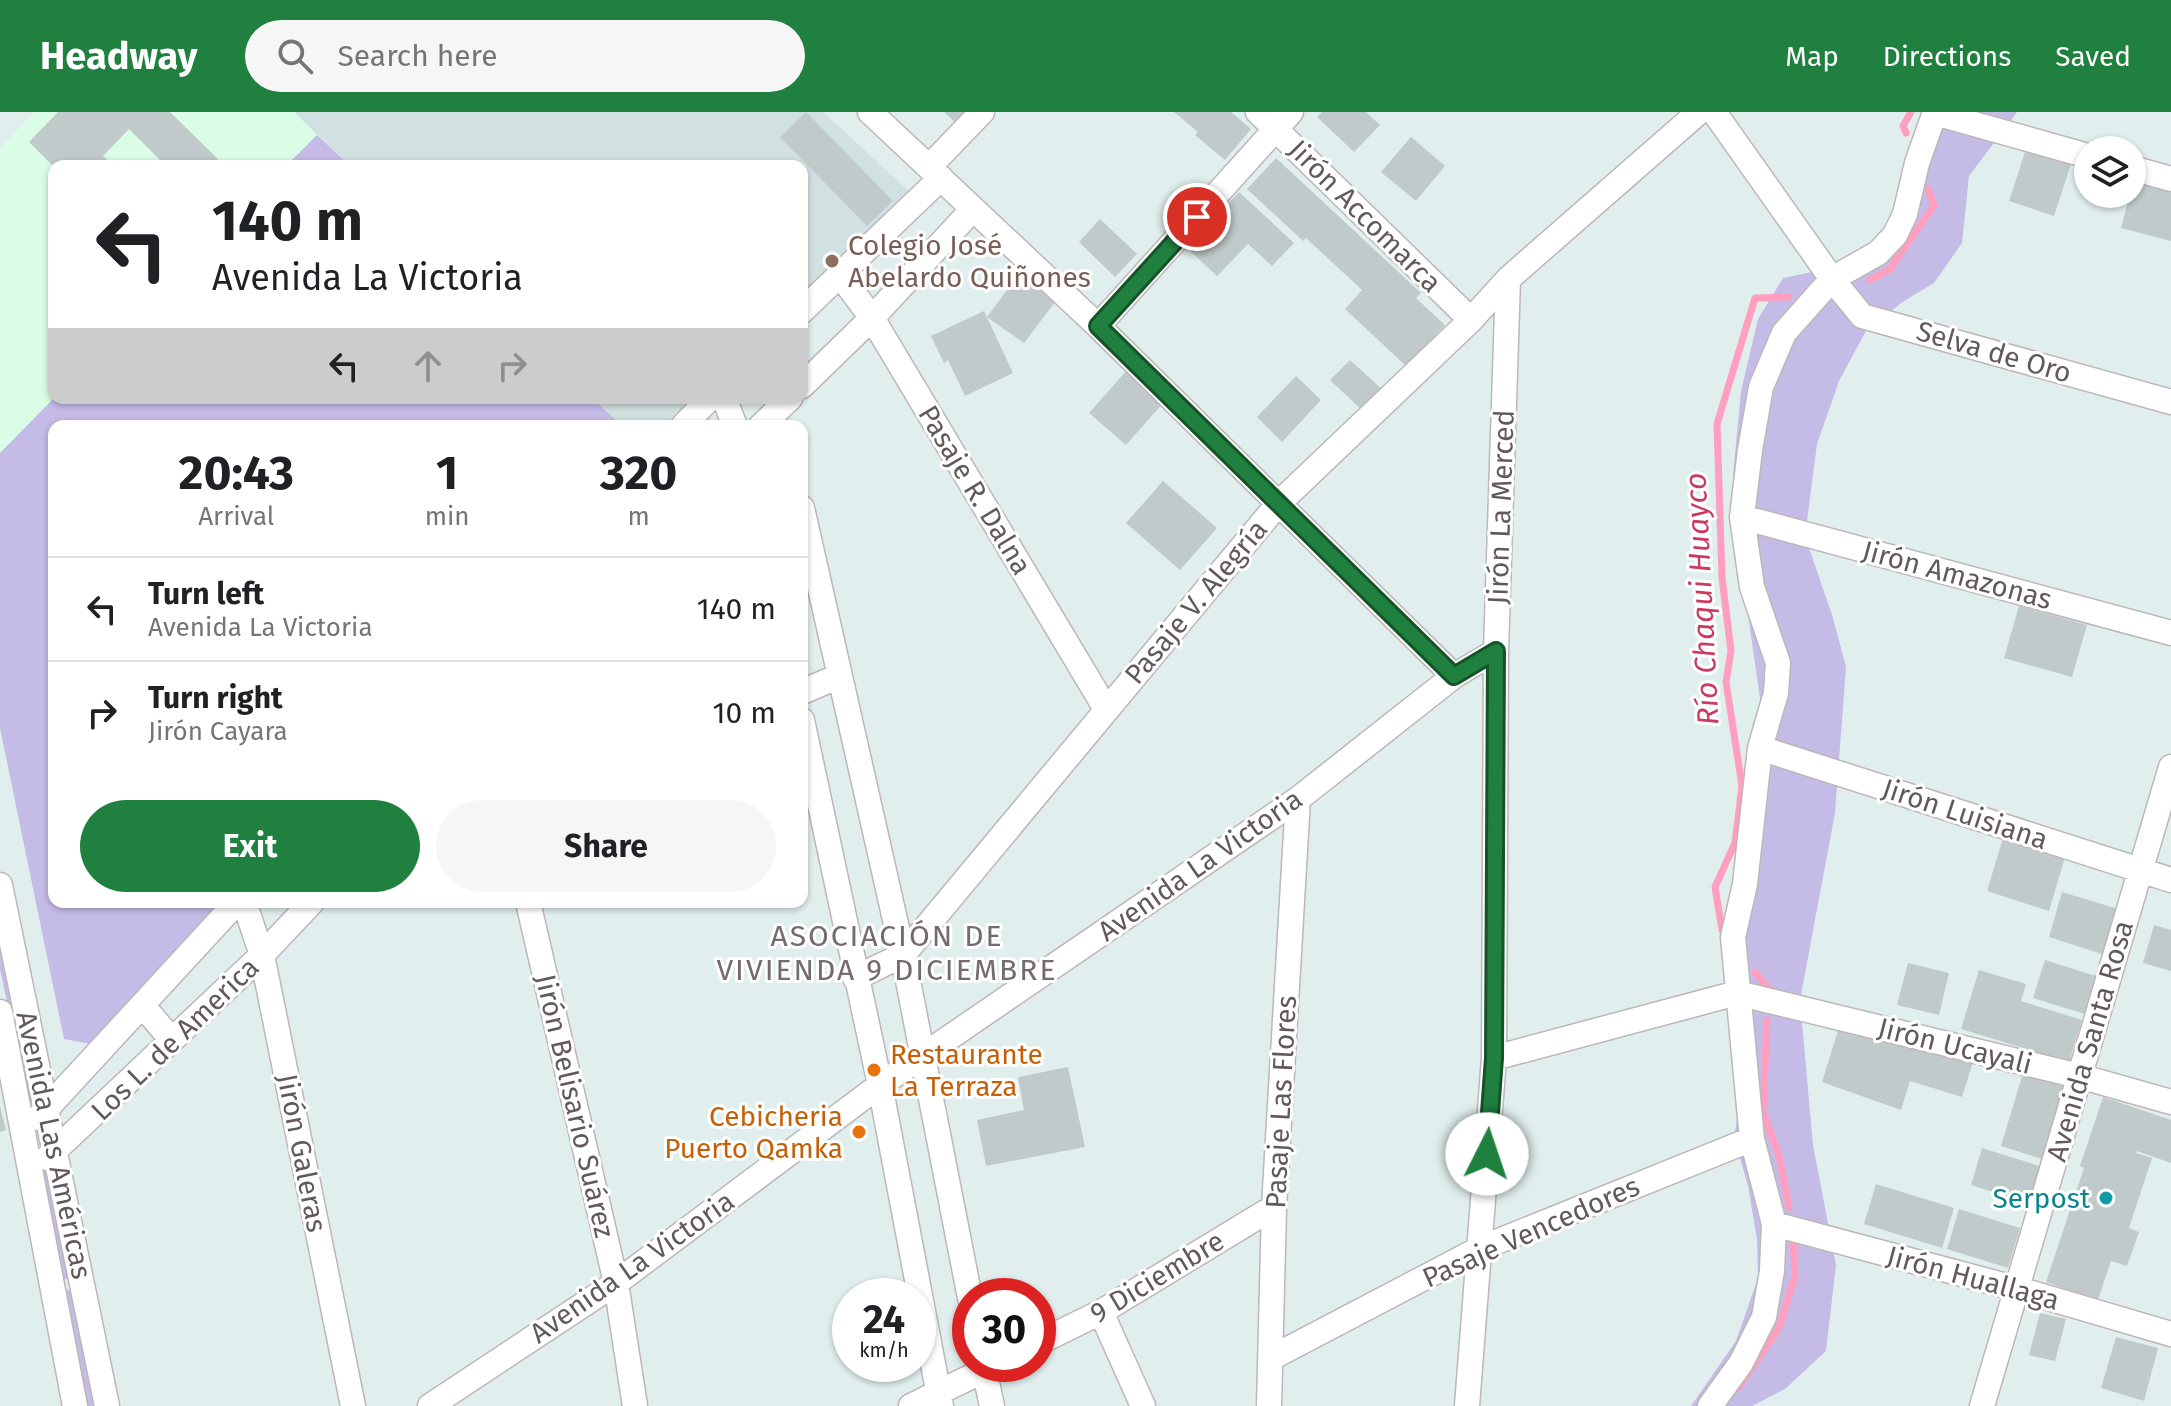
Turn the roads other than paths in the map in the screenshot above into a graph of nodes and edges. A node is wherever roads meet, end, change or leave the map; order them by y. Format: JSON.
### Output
{"nodes":[{"id":1,"x":870,"y":112,"type":"edge"},
{"id":2,"x":982,"y":112,"type":"edge"},
{"id":3,"x":1258,"y":112,"type":"edge"},
{"id":4,"x":1699,"y":112,"type":"edge"},
{"id":5,"x":1714,"y":112,"type":"edge"},
{"id":6,"x":1935,"y":112,"type":"edge"},
{"id":7,"x":1284,"y":120,"type":"edge"},
{"id":8,"x":2074,"y":152,"type":"edge"},
{"id":9,"x":2146,"y":172,"type":"edge"},
{"id":10,"x":935,"y":173,"type":"junction"},
{"id":11,"x":2171,"y":179,"type":"edge"},
{"id":12,"x":972,"y":210,"type":"junction"},
{"id":13,"x":840,"y":275,"type":"junction"},
{"id":14,"x":1508,"y":279,"type":"junction"},
{"id":15,"x":1832,"y":279,"type":"junction"},
{"id":16,"x":808,"y":305,"type":"edge"},
{"id":17,"x":872,"y":318,"type":"junction"},
{"id":18,"x":1471,"y":320,"type":"junction"},
{"id":19,"x":1098,"y":326,"type":"junction"},
{"id":20,"x":808,"y":380,"type":"edge"},
{"id":21,"x":2171,"y":402,"type":"edge"},
{"id":22,"x":704,"y":404,"type":"edge"},
{"id":23,"x":689,"y":420,"type":"edge"},
{"id":24,"x":1278,"y":504,"type":"junction"},
{"id":25,"x":1742,"y":517,"type":"junction"},
{"id":26,"x":808,"y":535,"type":"edge"},
{"id":27,"x":2171,"y":633,"type":"edge"},
{"id":28,"x":1496,"y":651,"type":"junction"},
{"id":29,"x":839,"y":676,"type":"junction"},
{"id":30,"x":1454,"y":676,"type":"junction"},
{"id":31,"x":808,"y":689,"type":"edge"},
{"id":32,"x":1106,"y":709,"type":"junction"},
{"id":33,"x":1760,"y":748,"type":"junction"},
{"id":34,"x":808,"y":749,"type":"edge"},
{"id":35,"x":2171,"y":767,"type":"edge"},
{"id":36,"x":1298,"y":799,"type":"junction"},
{"id":37,"x":2141,"y":871,"type":"junction"},
{"id":38,"x":2171,"y":880,"type":"edge"},
{"id":39,"x":0,"y":885,"type":"edge"},
{"id":40,"x":231,"y":908,"type":"edge"},
{"id":41,"x":246,"y":908,"type":"edge"},
{"id":42,"x":306,"y":908,"type":"edge"},
{"id":43,"x":529,"y":908,"type":"edge"},
{"id":44,"x":262,"y":955,"type":"junction"},
{"id":45,"x":903,"y":955,"type":"junction"},
{"id":46,"x":855,"y":978,"type":"junction"},
{"id":47,"x":1737,"y":993,"type":"junction"},
{"id":48,"x":142,"y":1005,"type":"junction"},
{"id":49,"x":0,"y":1012,"type":"edge"},
{"id":50,"x":172,"y":1040,"type":"junction"},
{"id":51,"x":923,"y":1057,"type":"junction"},
{"id":52,"x":1494,"y":1058,"type":"junction"},
{"id":53,"x":2079,"y":1076,"type":"junction"},
{"id":54,"x":880,"y":1085,"type":"junction"},
{"id":55,"x":2171,"y":1102,"type":"edge"},
{"id":56,"x":46,"y":1109,"type":"junction"},
{"id":57,"x":24,"y":1131,"type":"junction"},
{"id":58,"x":1752,"y":1139,"type":"junction"},
{"id":59,"x":56,"y":1152,"type":"junction"},
{"id":60,"x":31,"y":1168,"type":"junction"},
{"id":61,"x":1274,"y":1207,"type":"junction"},
{"id":62,"x":1774,"y":1224,"type":"junction"},
{"id":63,"x":1479,"y":1249,"type":"junction"},
{"id":64,"x":966,"y":1278,"type":"edge"},
{"id":65,"x":616,"y":1283,"type":"junction"},
{"id":66,"x":2018,"y":1289,"type":"junction"},
{"id":67,"x":1101,"y":1312,"type":"junction"},
{"id":68,"x":1056,"y":1334,"type":"edge"},
{"id":69,"x":2171,"y":1334,"type":"edge"},
{"id":70,"x":1271,"y":1358,"type":"junction"},
{"id":71,"x":964,"y":1382,"type":"edge"},
{"id":72,"x":990,"y":1382,"type":"edge"},
{"id":73,"x":939,"y":1399,"type":"edge"},
{"id":74,"x":75,"y":1406,"type":"edge"},
{"id":75,"x":107,"y":1406,"type":"edge"},
{"id":76,"x":353,"y":1406,"type":"edge"},
{"id":77,"x":430,"y":1406,"type":"edge"},
{"id":78,"x":635,"y":1406,"type":"edge"},
{"id":79,"x":911,"y":1406,"type":"edge"},
{"id":80,"x":992,"y":1406,"type":"edge"},
{"id":81,"x":1143,"y":1406,"type":"edge"},
{"id":82,"x":1269,"y":1406,"type":"edge"},
{"id":83,"x":1467,"y":1406,"type":"edge"},
{"id":84,"x":1710,"y":1406,"type":"edge"},
{"id":85,"x":1982,"y":1406,"type":"edge"}],
"edges":[{"from":1,"to":10,"type":"street"},
{"from":2,"to":10,"type":"street"},
{"from":3,"to":7,"type":"street","name":"Jirón Accomarca"},
{"from":4,"to":14,"type":"street","name":"Pasaje V. Alegría"},
{"from":5,"to":15,"type":"street","name":"Selva de Oro"},
{"from":6,"to":8,"type":"street"},
{"from":6,"to":15,"type":"street"},
{"from":7,"to":18,"type":"street","name":"Jirón Accomarca"},
{"from":7,"to":19,"type":"street"},
{"from":9,"to":11,"type":"street"},
{"from":10,"to":12,"type":"street"},
{"from":10,"to":13,"type":"street"},
{"from":12,"to":17,"type":"street"},
{"from":12,"to":19,"type":"street"},
{"from":13,"to":16,"type":"street"},
{"from":13,"to":17,"type":"street","name":"Pasaje R. Dalna"},
{"from":14,"to":18,"type":"street","name":"Pasaje V. Alegría"},
{"from":14,"to":28,"type":"street","name":"Jirón La Merced"},
{"from":15,"to":21,"type":"street","name":"Selva de Oro"},
{"from":15,"to":25,"type":"street"},
{"from":17,"to":20,"type":"street"},
{"from":17,"to":32,"type":"street","name":"Pasaje R. Dalna"},
{"from":18,"to":24,"type":"street","name":"Pasaje V. Alegría"},
{"from":19,"to":24,"type":"street"},
{"from":22,"to":23,"type":"street"},
{"from":24,"to":30,"type":"street"},
{"from":24,"to":32,"type":"street","name":"Pasaje V. Alegría"},
{"from":25,"to":27,"type":"street","name":"Jirón Amazonas"},
{"from":25,"to":33,"type":"street"},
{"from":26,"to":29,"type":"street"},
{"from":28,"to":30,"type":"street","name":"Avenida La Victoria"},
{"from":28,"to":52,"type":"street","name":"Jirón La Merced"},
{"from":29,"to":31,"type":"street"},
{"from":29,"to":45,"type":"street"},
{"from":30,"to":36,"type":"street","name":"Avenida La Victoria"},
{"from":32,"to":45,"type":"street","name":"Pasaje V. Alegría"},
{"from":33,"to":37,"type":"street","name":"Jirón Luisiana"},
{"from":33,"to":47,"type":"street"},
{"from":34,"to":46,"type":"street"},
{"from":35,"to":37,"type":"street","name":"Avenida Santa Rosa"},
{"from":36,"to":51,"type":"street","name":"Avenida La Victoria"},
{"from":36,"to":61,"type":"street","name":"Pasaje Las Flores"},
{"from":37,"to":38,"type":"street","name":"Jirón Luisiana"},
{"from":37,"to":53,"type":"street","name":"Avenida Santa Rosa"},
{"from":39,"to":56,"type":"street","name":"Avenida Las Américas"},
{"from":40,"to":48,"type":"street","name":"Los L. de America"},
{"from":41,"to":44,"type":"street","name":"Jirón Galeras"},
{"from":42,"to":44,"type":"street","name":"Los L. de America"},
{"from":43,"to":65,"type":"street","name":"Jirón Belisario Suárez"},
{"from":44,"to":50,"type":"street","name":"Los L. de America"},
{"from":44,"to":76,"type":"street","name":"Jirón Galeras"},
{"from":45,"to":46,"type":"street","name":"Pasaje V. Alegría"},
{"from":45,"to":51,"type":"street"},
{"from":46,"to":54,"type":"street"},
{"from":47,"to":52,"type":"street"},
{"from":47,"to":53,"type":"street","name":"Jirón Ucayali"},
{"from":47,"to":58,"type":"street"},
{"from":48,"to":50,"type":"street"},
{"from":48,"to":56,"type":"street","name":"Los L. de America"},
{"from":49,"to":57,"type":"street","name":"Avenida Las Américas"},
{"from":50,"to":59,"type":"street","name":"Los L. de America"},
{"from":51,"to":54,"type":"street","name":"Avenida La Victoria"},
{"from":51,"to":64,"type":"street"},
{"from":52,"to":63,"type":"street","name":"Jirón La Merced"},
{"from":53,"to":55,"type":"street","name":"Jirón Ucayali"},
{"from":53,"to":66,"type":"street","name":"Avenida Santa Rosa"},
{"from":54,"to":65,"type":"street","name":"Avenida La Victoria"},
{"from":54,"to":73,"type":"street"},
{"from":56,"to":57,"type":"street","name":"Los L. de America"},
{"from":56,"to":59,"type":"street","name":"Avenida Las Américas"},
{"from":57,"to":60,"type":"street","name":"Avenida Las Américas"},
{"from":58,"to":62,"type":"street"},
{"from":58,"to":63,"type":"street","name":"Pasaje Vencedores"},
{"from":59,"to":60,"type":"street","name":"Los L. de America"},
{"from":59,"to":75,"type":"street","name":"Avenida Las Américas"},
{"from":60,"to":74,"type":"street","name":"Avenida Las Américas"},
{"from":61,"to":67,"type":"street","name":"9 Diciembre"},
{"from":61,"to":70,"type":"street","name":"Pasaje Las Flores"},
{"from":62,"to":66,"type":"street","name":"Jirón Huallaga"},
{"from":62,"to":84,"type":"street"},
{"from":63,"to":70,"type":"street","name":"Pasaje Vencedores"},
{"from":63,"to":83,"type":"street","name":"Jirón La Merced"},
{"from":65,"to":77,"type":"street","name":"Avenida La Victoria"},
{"from":65,"to":78,"type":"street","name":"Jirón Belisario Suárez"},
{"from":66,"to":69,"type":"street","name":"Jirón Huallaga"},
{"from":66,"to":85,"type":"street","name":"Avenida Santa Rosa"},
{"from":67,"to":68,"type":"street","name":"9 Diciembre"},
{"from":67,"to":81,"type":"street"},
{"from":70,"to":82,"type":"street","name":"Pasaje Las Flores"},
{"from":71,"to":73,"type":"street"},
{"from":72,"to":80,"type":"street"},
{"from":73,"to":79,"type":"street"}]}
